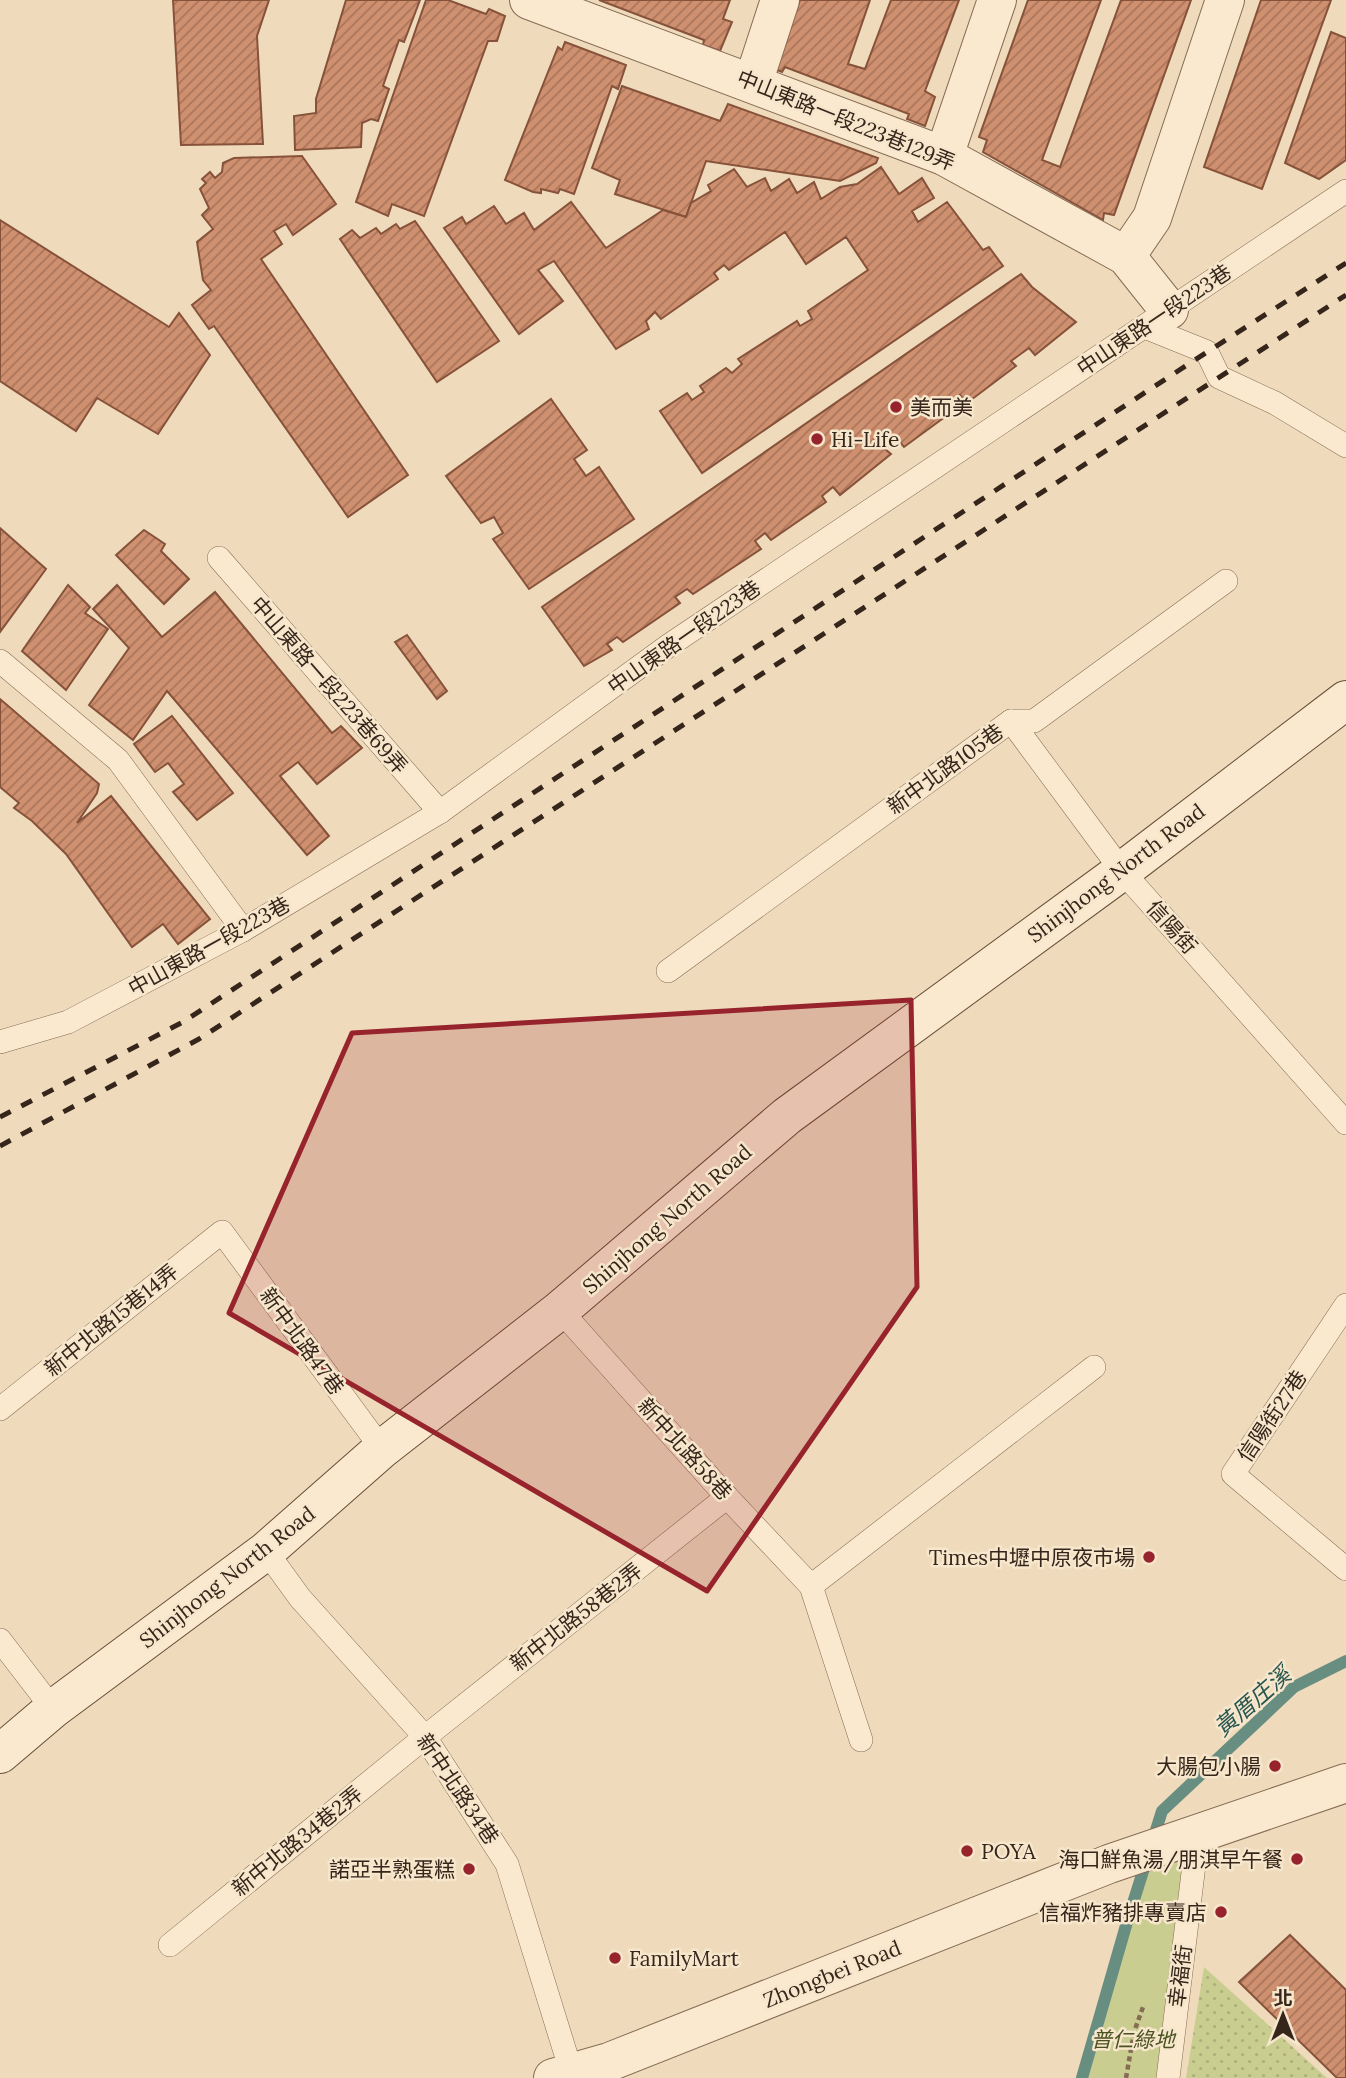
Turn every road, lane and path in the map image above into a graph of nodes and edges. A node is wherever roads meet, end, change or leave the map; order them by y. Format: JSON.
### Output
{"nodes":[{"id":1,"x":780,"y":0,"type":"edge"},
{"id":2,"x":997,"y":0,"type":"edge"},
{"id":3,"x":1225,"y":0,"type":"edge"},
{"id":4,"x":547,"y":4,"type":"edge"},
{"id":5,"x":753,"y":83,"type":"junction"},
{"id":6,"x":944,"y":156,"type":"junction"},
{"id":7,"x":1346,"y":191,"type":"edge"},
{"id":8,"x":1126,"y":256,"type":"junction"},
{"id":9,"x":1157,"y":318,"type":"junction"},
{"id":10,"x":1346,"y":446,"type":"edge"},
{"id":11,"x":219,"y":558,"type":"dead end"},
{"id":12,"x":1226,"y":581,"type":"dead end"},
{"id":13,"x":0,"y":661,"type":"edge"},
{"id":14,"x":1346,"y":700,"type":"edge"},
{"id":15,"x":1010,"y":721,"type":"junction"},
{"id":16,"x":440,"y":812,"type":"junction"},
{"id":17,"x":1122,"y":871,"type":"junction"},
{"id":18,"x":243,"y":930,"type":"junction"},
{"id":19,"x":668,"y":971,"type":"dead end"},
{"id":20,"x":0,"y":1042,"type":"edge"},
{"id":21,"x":1346,"y":1123,"type":"edge"},
{"id":22,"x":222,"y":1232,"type":"joint"},
{"id":23,"x":1346,"y":1305,"type":"edge"},
{"id":24,"x":560,"y":1310,"type":"junction"},
{"id":25,"x":1094,"y":1367,"type":"dead end"},
{"id":26,"x":0,"y":1409,"type":"edge"},
{"id":27,"x":382,"y":1449,"type":"junction"},
{"id":28,"x":727,"y":1497,"type":"junction"},
{"id":29,"x":266,"y":1551,"type":"junction"},
{"id":30,"x":1346,"y":1569,"type":"edge"},
{"id":31,"x":811,"y":1586,"type":"junction"},
{"id":32,"x":0,"y":1640,"type":"edge"},
{"id":33,"x":53,"y":1709,"type":"junction"},
{"id":34,"x":425,"y":1737,"type":"junction"},
{"id":35,"x":861,"y":1741,"type":"dead end"},
{"id":36,"x":0,"y":1754,"type":"edge"},
{"id":37,"x":1346,"y":1783,"type":"edge"},
{"id":38,"x":1198,"y":1832,"type":"junction"},
{"id":39,"x":170,"y":1945,"type":"dead end"},
{"id":40,"x":612,"y":2070,"type":"edge"},
{"id":41,"x":562,"y":2075,"type":"edge"},
{"id":42,"x":1168,"y":2078,"type":"edge"}],
"edges":[{"from":1,"to":5,"type":"street"},
{"from":2,"to":6,"type":"street"},
{"from":3,"to":8,"type":"street"},
{"from":4,"to":5,"type":"street","name":"中山東路一段223巷129弄"},
{"from":5,"to":6,"type":"street","name":"中山東路一段223巷129弄"},
{"from":6,"to":8,"type":"street","name":"中山東路一段223巷129弄"},
{"from":7,"to":9,"type":"lane","name":"中山東路一段223巷"},
{"from":8,"to":9,"type":"street","name":"中山東路一段223巷129弄"},
{"from":9,"to":10,"type":"lane"},
{"from":9,"to":16,"type":"lane","name":"中山東路一段223巷"},
{"from":11,"to":16,"type":"lane","name":"中山東路一段223巷69弄"},
{"from":12,"to":15,"type":"lane","name":"新中北路105巷"},
{"from":13,"to":18,"type":"lane"},
{"from":14,"to":17,"type":"street","name":"Shinjhong North Road"},
{"from":15,"to":17,"type":"lane","name":"信陽街"},
{"from":15,"to":19,"type":"lane","name":"新中北路105巷"},
{"from":16,"to":18,"type":"lane","name":"中山東路一段223巷"},
{"from":17,"to":21,"type":"lane","name":"信陽街"},
{"from":17,"to":24,"type":"street","name":"Shinjhong North Road"},
{"from":18,"to":20,"type":"lane","name":"中山東路一段223巷"},
{"from":22,"to":26,"type":"lane","name":"新中北路15巷14弄"},
{"from":22,"to":27,"type":"lane","name":"新中北路47巷"},
{"from":23,"to":30,"type":"lane","name":"信陽街27巷"},
{"from":24,"to":27,"type":"street","name":"Shinjhong North Road"},
{"from":24,"to":28,"type":"lane","name":"新中北路58巷"},
{"from":25,"to":31,"type":"lane"},
{"from":27,"to":29,"type":"street","name":"Shinjhong North Road"},
{"from":28,"to":31,"type":"lane","name":"新中北路58巷"},
{"from":28,"to":34,"type":"lane","name":"新中北路58巷2弄"},
{"from":29,"to":33,"type":"street","name":"Shinjhong North Road"},
{"from":29,"to":34,"type":"lane","name":"新中北路34巷"},
{"from":31,"to":35,"type":"lane","name":"新中北路58巷"},
{"from":32,"to":33,"type":"lane"},
{"from":33,"to":36,"type":"street","name":"Shinjhong North Road"},
{"from":34,"to":39,"type":"lane","name":"新中北路34巷2弄"},
{"from":34,"to":41,"type":"lane","name":"新中北路34巷"},
{"from":37,"to":38,"type":"street"},
{"from":38,"to":40,"type":"street","name":"Zhongbei Road"},
{"from":38,"to":42,"type":"lane","name":"幸福街"},
{"from":40,"to":41,"type":"street","name":"Zhongbei Road"}]}
